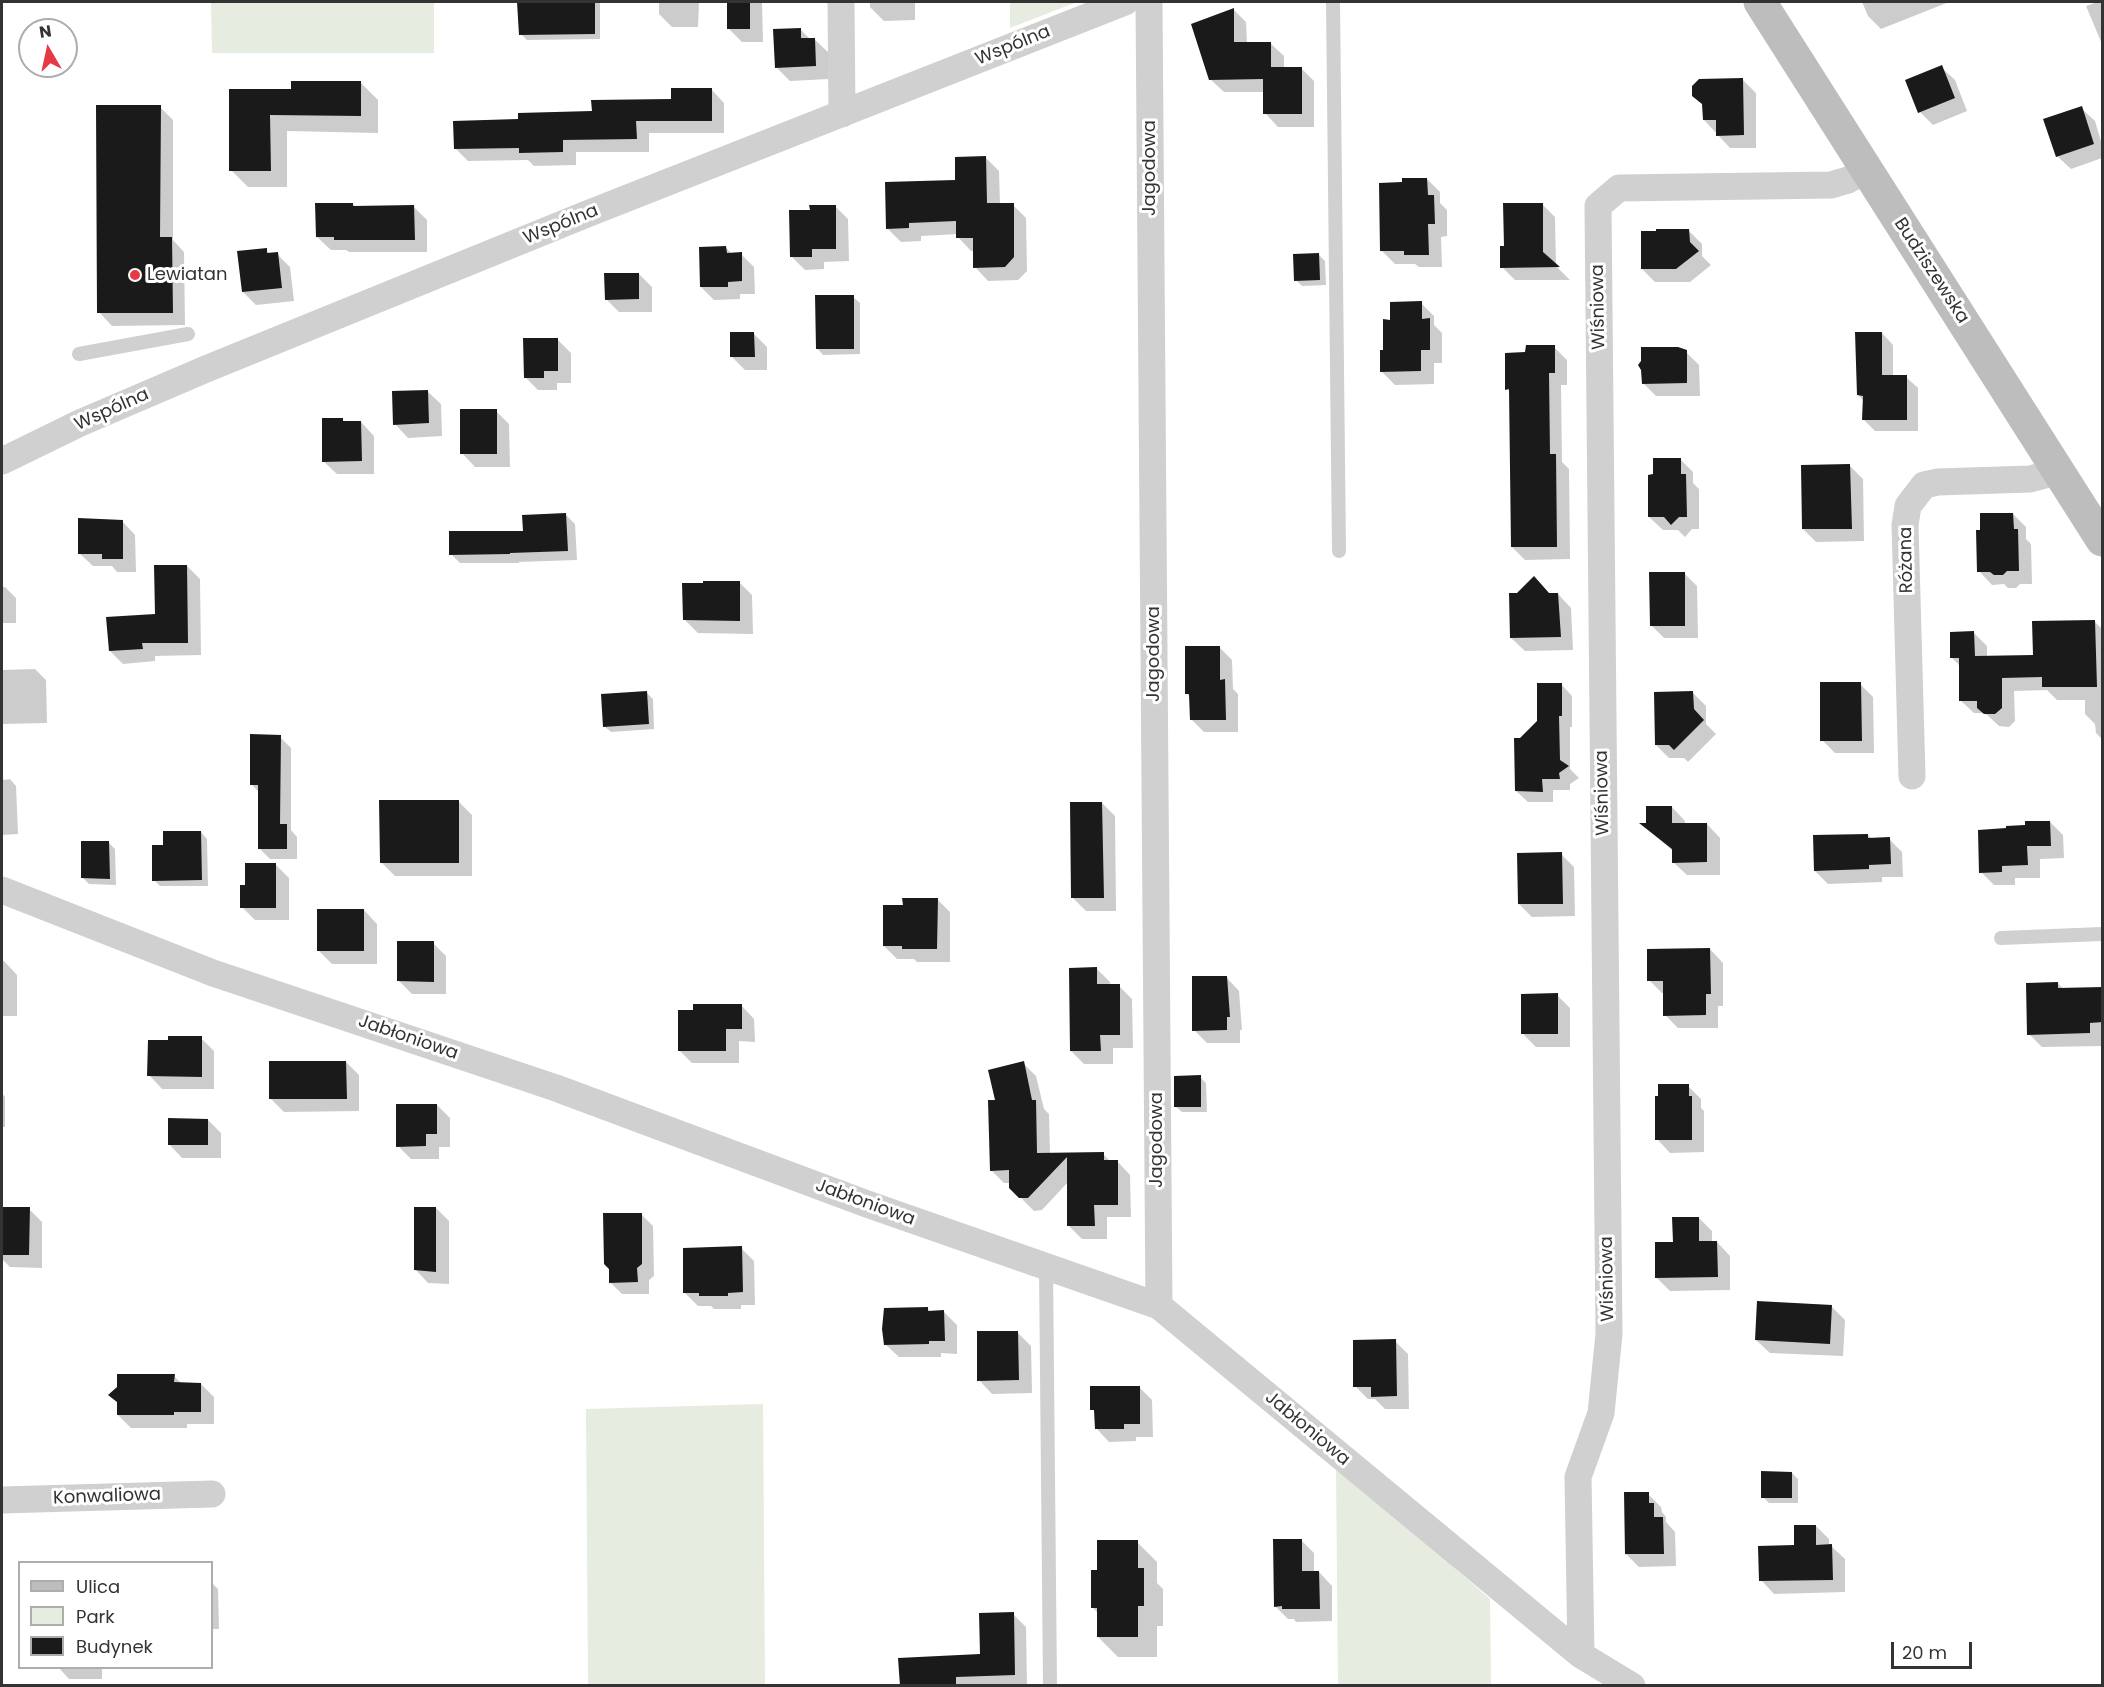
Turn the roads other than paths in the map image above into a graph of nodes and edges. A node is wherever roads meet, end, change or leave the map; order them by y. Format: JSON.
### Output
{"nodes":[{"id":1,"x":841,"y":2,"type":"edge"},
{"id":2,"x":1125,"y":2,"type":"edge"},
{"id":3,"x":1149,"y":2,"type":"edge"},
{"id":4,"x":1333,"y":2,"type":"edge"},
{"id":5,"x":1760,"y":2,"type":"edge"},
{"id":6,"x":842,"y":114,"type":"junction"},
{"id":7,"x":1866,"y":170,"type":"junction"},
{"id":8,"x":188,"y":334,"type":"dead end"},
{"id":9,"x":79,"y":354,"type":"dead end"},
{"id":10,"x":2,"y":461,"type":"edge"},
{"id":11,"x":2058,"y":470,"type":"junction"},
{"id":12,"x":2103,"y":540,"type":"edge"},
{"id":13,"x":1339,"y":551,"type":"dead end"},
{"id":14,"x":1912,"y":776,"type":"dead end"},
{"id":15,"x":2,"y":890,"type":"edge"},
{"id":16,"x":2103,"y":934,"type":"edge"},
{"id":17,"x":2001,"y":938,"type":"dead end"},
{"id":18,"x":1046,"y":1267,"type":"junction"},
{"id":19,"x":1158,"y":1306,"type":"junction"},
{"id":20,"x":212,"y":1494,"type":"dead end"},
{"id":21,"x":2,"y":1500,"type":"edge"},
{"id":22,"x":1581,"y":1655,"type":"junction"},
{"id":23,"x":1050,"y":1686,"type":"edge"},
{"id":24,"x":1632,"y":1686,"type":"edge"}],
"edges":[{"from":1,"to":6,"type":"street"},
{"from":2,"to":6,"type":"street","name":"Wspólna"},
{"from":3,"to":19,"type":"street","name":"Jagodowa"},
{"from":4,"to":13,"type":"lane"},
{"from":5,"to":7,"type":"street","name":"Budziszewska"},
{"from":6,"to":10,"type":"street","name":"Wspólna"},
{"from":7,"to":11,"type":"street","name":"Budziszewska"},
{"from":7,"to":22,"type":"street","name":"Wiśniowa"},
{"from":8,"to":9,"type":"lane"},
{"from":11,"to":12,"type":"street","name":"Budziszewska"},
{"from":11,"to":14,"type":"street","name":"Różana"},
{"from":15,"to":18,"type":"street","name":"Jabłoniowa"},
{"from":16,"to":17,"type":"lane"},
{"from":18,"to":19,"type":"street","name":"Jabłoniowa"},
{"from":18,"to":23,"type":"lane"},
{"from":19,"to":22,"type":"street","name":"Jabłoniowa"},
{"from":20,"to":21,"type":"street","name":"Konwaliowa"},
{"from":22,"to":24,"type":"street","name":"Jabłoniowa"}]}
